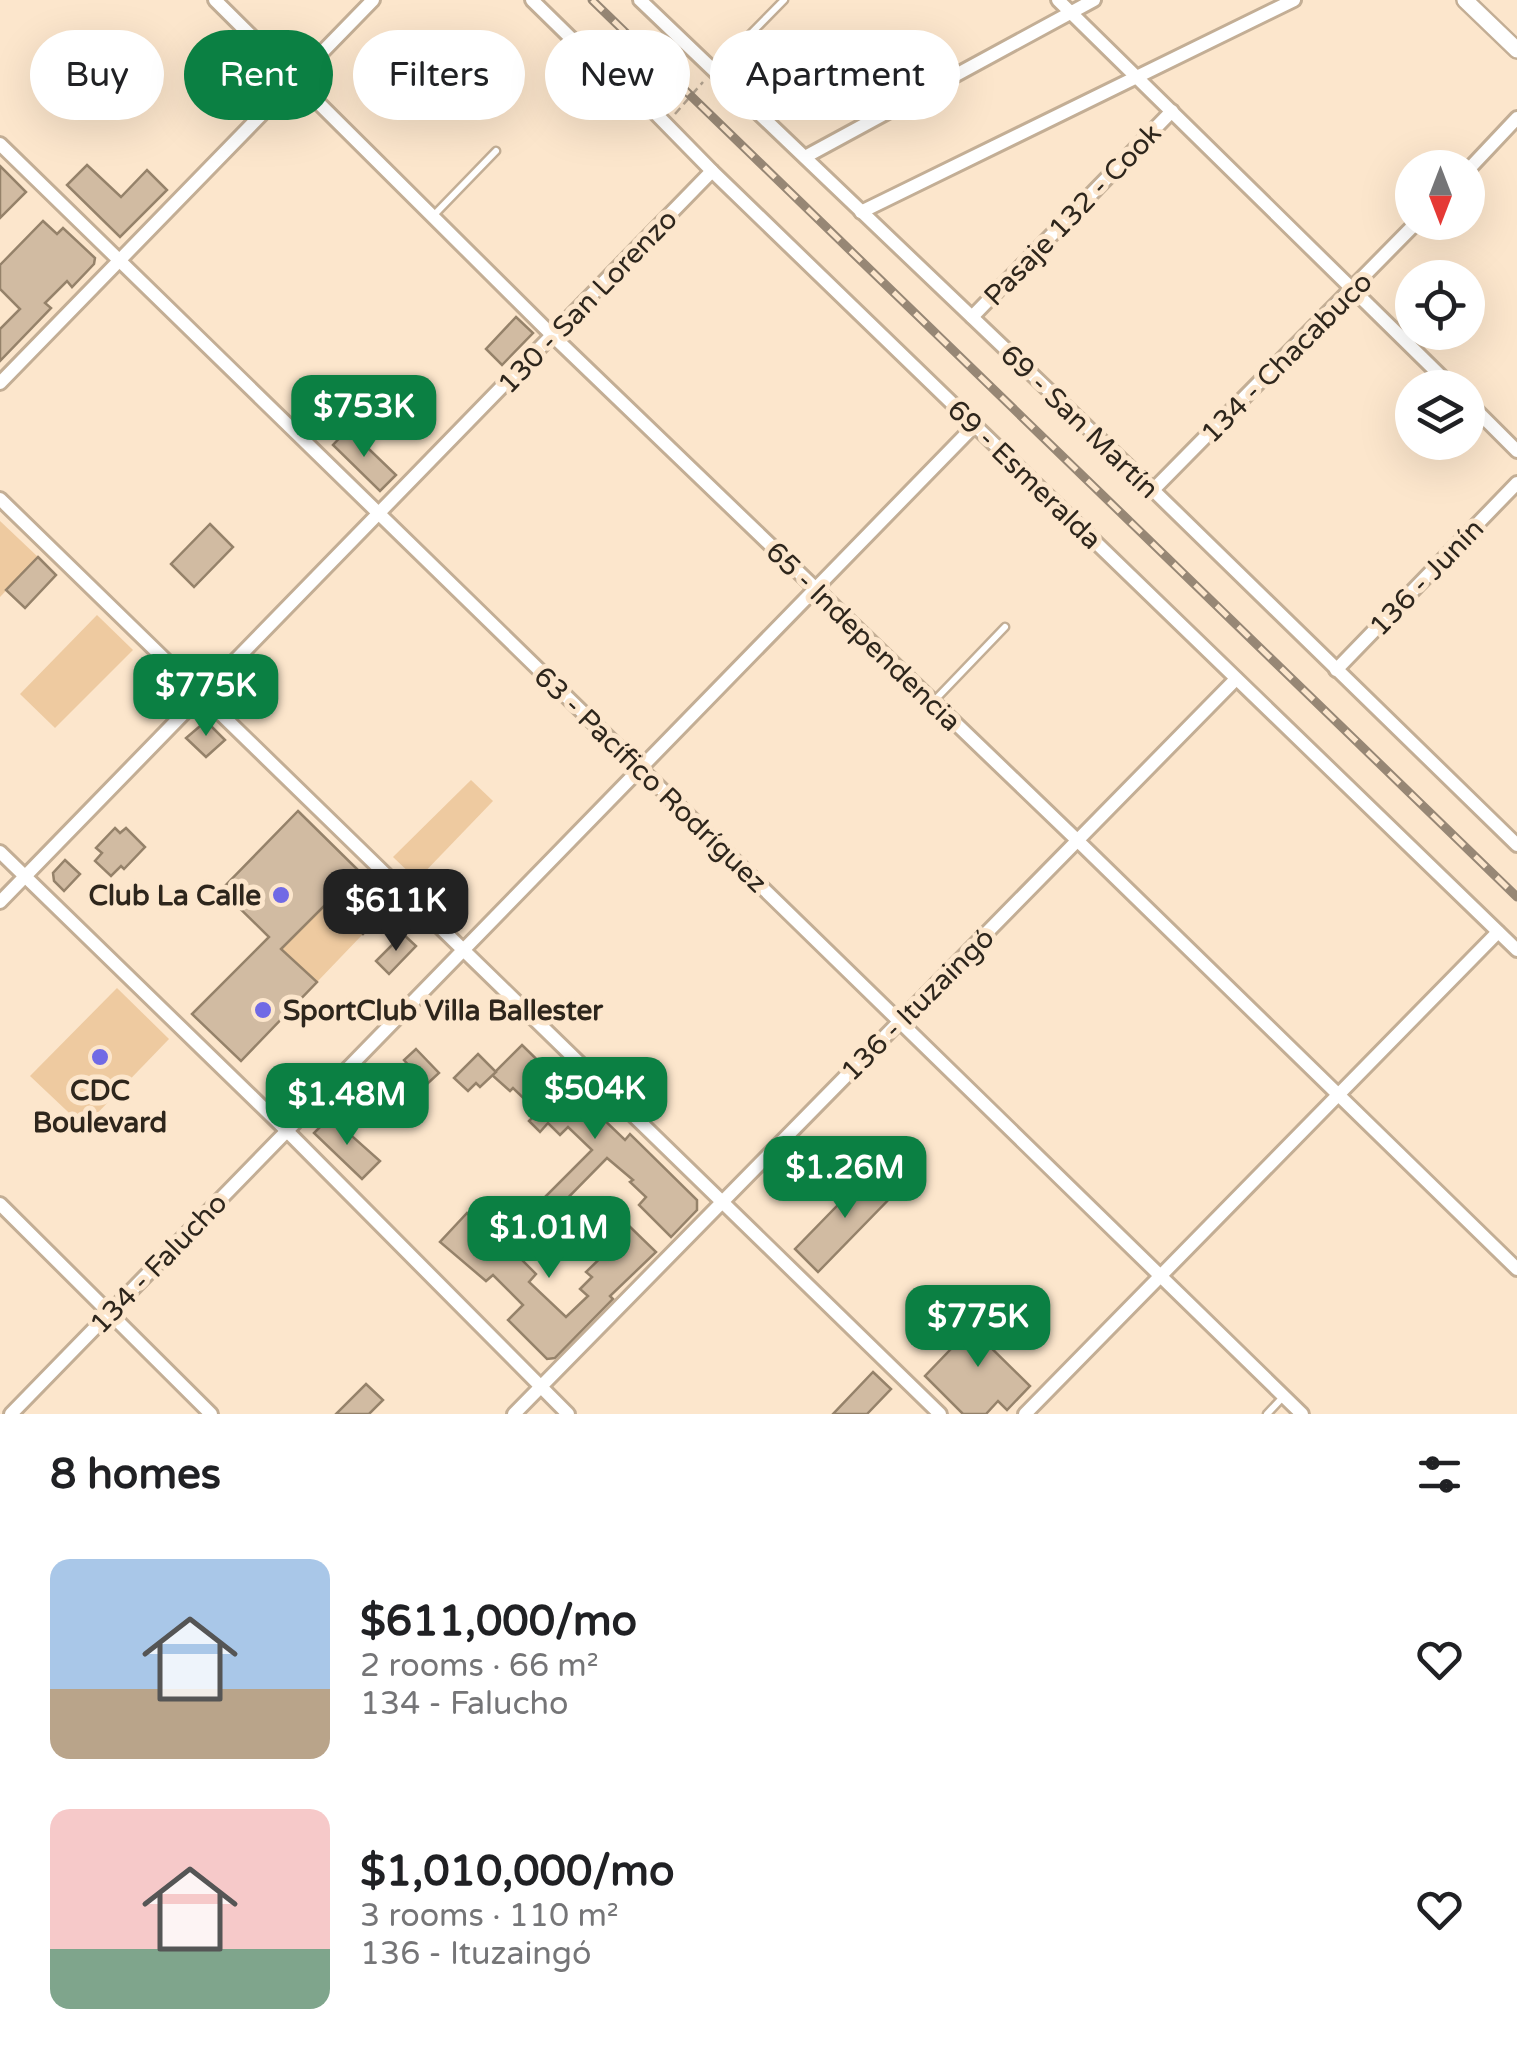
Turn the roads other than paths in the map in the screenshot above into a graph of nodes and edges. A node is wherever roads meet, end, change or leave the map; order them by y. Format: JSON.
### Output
{"nodes":[{"id":1,"x":215,"y":0,"type":"edge"},
{"id":2,"x":373,"y":0,"type":"edge"},
{"id":3,"x":532,"y":0,"type":"edge"},
{"id":4,"x":640,"y":0,"type":"edge"},
{"id":5,"x":784,"y":0,"type":"edge"},
{"id":6,"x":1058,"y":0,"type":"edge"},
{"id":7,"x":1094,"y":0,"type":"edge"},
{"id":8,"x":1294,"y":0,"type":"edge"},
{"id":9,"x":1465,"y":0,"type":"edge"},
{"id":10,"x":549,"y":5,"type":"edge"},
{"id":11,"x":1072,"y":13,"type":"junction"},
{"id":12,"x":245,"y":30,"type":"edge"},
{"id":13,"x":563,"y":30,"type":"edge"},
{"id":14,"x":574,"y":30,"type":"edge"},
{"id":15,"x":754,"y":30,"type":"edge"},
{"id":16,"x":333,"y":39,"type":"edge"},
{"id":17,"x":1517,"y":50,"type":"edge"},
{"id":18,"x":710,"y":66,"type":"edge"},
{"id":19,"x":1136,"y":75,"type":"junction"},
{"id":20,"x":1172,"y":111,"type":"junction"},
{"id":21,"x":333,"y":117,"type":"edge"},
{"id":22,"x":1517,"y":118,"type":"edge"},
{"id":23,"x":254,"y":120,"type":"edge"},
{"id":24,"x":661,"y":120,"type":"edge"},
{"id":25,"x":766,"y":120,"type":"edge"},
{"id":26,"x":0,"y":144,"type":"edge"},
{"id":27,"x":496,"y":151,"type":"dead end"},
{"id":28,"x":1485,"y":152,"type":"edge"},
{"id":29,"x":804,"y":157,"type":"junction"},
{"id":30,"x":712,"y":171,"type":"junction"},
{"id":31,"x":862,"y":212,"type":"junction"},
{"id":32,"x":433,"y":216,"type":"junction"},
{"id":33,"x":1400,"y":240,"type":"edge"},
{"id":34,"x":119,"y":260,"type":"junction"},
{"id":35,"x":1354,"y":290,"type":"junction"},
{"id":36,"x":972,"y":317,"type":"junction"},
{"id":37,"x":552,"y":335,"type":"junction"},
{"id":38,"x":1435,"y":370,"type":"edge"},
{"id":39,"x":0,"y":383,"type":"edge"},
{"id":40,"x":1485,"y":419,"type":"edge"},
{"id":41,"x":975,"y":425,"type":"junction"},
{"id":42,"x":1517,"y":451,"type":"edge"},
{"id":43,"x":1517,"y":484,"type":"edge"},
{"id":44,"x":1153,"y":490,"type":"junction"},
{"id":45,"x":0,"y":500,"type":"edge"},
{"id":46,"x":381,"y":515,"type":"junction"},
{"id":47,"x":814,"y":587,"type":"junction"},
{"id":48,"x":1005,"y":627,"type":"dead end"},
{"id":49,"x":1336,"y":670,"type":"junction"},
{"id":50,"x":1236,"y":679,"type":"junction"},
{"id":51,"x":203,"y":695,"type":"junction"},
{"id":52,"x":932,"y":703,"type":"junction"},
{"id":53,"x":641,"y":768,"type":"junction"},
{"id":54,"x":1078,"y":841,"type":"junction"},
{"id":55,"x":1517,"y":845,"type":"edge"},
{"id":56,"x":0,"y":852,"type":"edge"},
{"id":57,"x":26,"y":877,"type":"junction"},
{"id":58,"x":0,"y":902,"type":"edge"},
{"id":59,"x":1498,"y":932,"type":"junction"},
{"id":60,"x":1517,"y":950,"type":"edge"},
{"id":61,"x":464,"y":951,"type":"junction"},
{"id":62,"x":898,"y":1022,"type":"junction"},
{"id":63,"x":1338,"y":1097,"type":"junction"},
{"id":64,"x":287,"y":1131,"type":"junction"},
{"id":65,"x":723,"y":1202,"type":"junction"},
{"id":66,"x":0,"y":1204,"type":"edge"},
{"id":67,"x":1517,"y":1270,"type":"edge"},
{"id":68,"x":1162,"y":1276,"type":"junction"},
{"id":69,"x":109,"y":1312,"type":"junction"},
{"id":70,"x":540,"y":1387,"type":"junction"},
{"id":71,"x":1284,"y":1396,"type":"junction"},
{"id":72,"x":11,"y":1414,"type":"edge"},
{"id":73,"x":211,"y":1414,"type":"edge"},
{"id":74,"x":514,"y":1414,"type":"edge"},
{"id":75,"x":568,"y":1414,"type":"edge"},
{"id":76,"x":940,"y":1414,"type":"edge"},
{"id":77,"x":1025,"y":1414,"type":"edge"},
{"id":78,"x":1267,"y":1414,"type":"edge"},
{"id":79,"x":1302,"y":1414,"type":"edge"}],
"edges":[{"from":1,"to":12,"type":"street","name":"65 - Independencia"},
{"from":2,"to":16,"type":"street"},
{"from":3,"to":13,"type":"street","name":"69 - Esmeralda"},
{"from":4,"to":18,"type":"street","name":"69 - San Martín"},
{"from":5,"to":15,"type":"lane"},
{"from":6,"to":11,"type":"street"},
{"from":7,"to":11,"type":"street"},
{"from":8,"to":19,"type":"street"},
{"from":9,"to":17,"type":"street"},
{"from":10,"to":14,"type":"street"},
{"from":11,"to":19,"type":"street"},
{"from":11,"to":29,"type":"street"},
{"from":19,"to":20,"type":"street"},
{"from":19,"to":31,"type":"street"},
{"from":20,"to":35,"type":"street"},
{"from":20,"to":36,"type":"street","name":"Pasaje 132 - Cook"},
{"from":21,"to":32,"type":"street","name":"65 - Independencia"},
{"from":22,"to":28,"type":"street"},
{"from":23,"to":34,"type":"street"},
{"from":24,"to":30,"type":"street","name":"69 - Esmeralda"},
{"from":25,"to":29,"type":"street","name":"69 - San Martín"},
{"from":26,"to":34,"type":"street","name":"63 - Pacífico Rodríguez"},
{"from":27,"to":32,"type":"lane"},
{"from":29,"to":31,"type":"street","name":"69 - San Martín"},
{"from":30,"to":37,"type":"street","name":"130 - San Lorenzo"},
{"from":30,"to":41,"type":"street","name":"69 - Esmeralda"},
{"from":31,"to":36,"type":"street","name":"69 - San Martín"},
{"from":32,"to":37,"type":"street","name":"65 - Independencia"},
{"from":33,"to":35,"type":"street","name":"134 - Chacabuco"},
{"from":34,"to":39,"type":"street"},
{"from":34,"to":46,"type":"street","name":"63 - Pacífico Rodríguez"},
{"from":35,"to":38,"type":"street"},
{"from":35,"to":44,"type":"street","name":"134 - Chacabuco"},
{"from":36,"to":44,"type":"street","name":"69 - San Martín"},
{"from":37,"to":46,"type":"street","name":"130 - San Lorenzo"},
{"from":37,"to":47,"type":"street","name":"65 - Independencia"},
{"from":40,"to":42,"type":"street"},
{"from":41,"to":47,"type":"street","name":"134 - Falucho"},
{"from":41,"to":50,"type":"street","name":"69 - Esmeralda"},
{"from":43,"to":49,"type":"street","name":"136 - Junín"},
{"from":44,"to":49,"type":"street","name":"69 - San Martín"},
{"from":45,"to":51,"type":"street"},
{"from":46,"to":51,"type":"street","name":"130 - San Lorenzo"},
{"from":46,"to":53,"type":"street","name":"63 - Pacífico Rodríguez"},
{"from":47,"to":52,"type":"street","name":"65 - Independencia"},
{"from":47,"to":53,"type":"street","name":"134 - Falucho"},
{"from":48,"to":52,"type":"lane"},
{"from":49,"to":55,"type":"street","name":"69 - San Martín"},
{"from":50,"to":54,"type":"street","name":"136 - Ituzaingó"},
{"from":50,"to":59,"type":"street","name":"69 - Esmeralda"},
{"from":51,"to":57,"type":"street","name":"130 - San Lorenzo"},
{"from":51,"to":61,"type":"street"},
{"from":52,"to":54,"type":"street","name":"65 - Independencia"},
{"from":53,"to":61,"type":"street","name":"134 - Falucho"},
{"from":53,"to":62,"type":"street","name":"63 - Pacífico Rodríguez"},
{"from":54,"to":62,"type":"street","name":"136 - Ituzaingó"},
{"from":54,"to":63,"type":"street","name":"65 - Independencia"},
{"from":56,"to":57,"type":"street"},
{"from":57,"to":58,"type":"street","name":"130 - San Lorenzo"},
{"from":57,"to":64,"type":"street"},
{"from":59,"to":60,"type":"street","name":"69 - Esmeralda"},
{"from":59,"to":63,"type":"street"},
{"from":61,"to":64,"type":"street","name":"134 - Falucho"},
{"from":61,"to":65,"type":"street"},
{"from":62,"to":65,"type":"street","name":"136 - Ituzaingó"},
{"from":62,"to":68,"type":"street","name":"63 - Pacífico Rodríguez"},
{"from":63,"to":67,"type":"street","name":"65 - Independencia"},
{"from":63,"to":68,"type":"street"},
{"from":64,"to":69,"type":"street","name":"134 - Falucho"},
{"from":64,"to":70,"type":"street"},
{"from":65,"to":70,"type":"street","name":"136 - Ituzaingó"},
{"from":65,"to":76,"type":"street"},
{"from":66,"to":69,"type":"street"},
{"from":68,"to":71,"type":"street","name":"63 - Pacífico Rodríguez"},
{"from":68,"to":77,"type":"street"},
{"from":69,"to":72,"type":"street","name":"134 - Falucho"},
{"from":69,"to":73,"type":"street"},
{"from":70,"to":74,"type":"street","name":"136 - Ituzaingó"},
{"from":70,"to":75,"type":"street"},
{"from":71,"to":78,"type":"lane"},
{"from":71,"to":79,"type":"street","name":"63 - Pacífico Rodríguez"}]}
